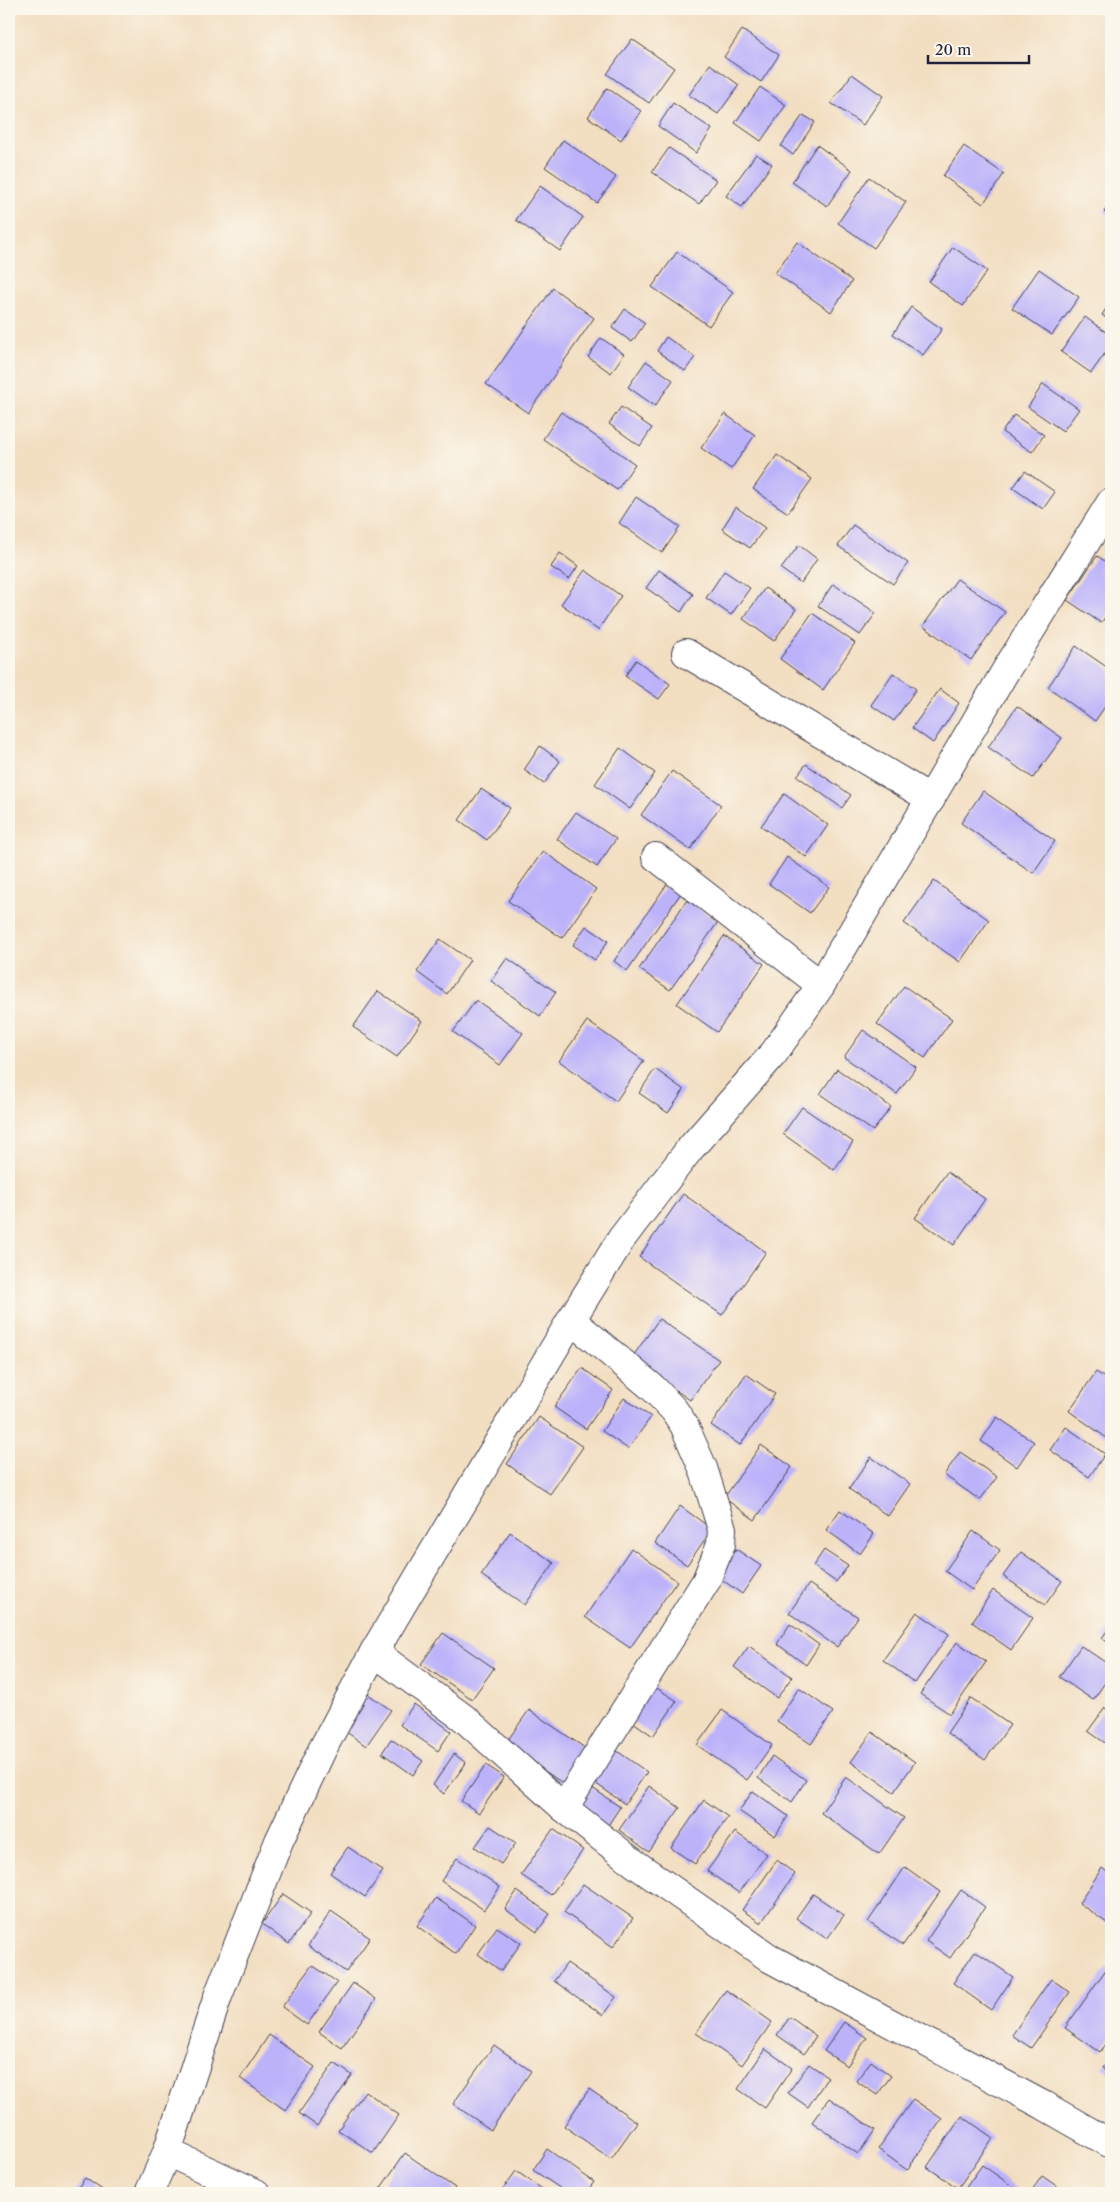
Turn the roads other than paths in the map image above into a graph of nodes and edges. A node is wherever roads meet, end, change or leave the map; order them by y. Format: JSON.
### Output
{"nodes":[{"id":1,"x":1111,"y":502,"type":"edge"},
{"id":2,"x":686,"y":653,"type":"dead end"},
{"id":3,"x":931,"y":798,"type":"junction"},
{"id":4,"x":656,"y":857,"type":"dead end"},
{"id":5,"x":821,"y":985,"type":"junction"},
{"id":6,"x":571,"y":1320,"type":"junction"},
{"id":7,"x":374,"y":1652,"type":"junction"},
{"id":8,"x":564,"y":1808,"type":"junction"},
{"id":9,"x":1111,"y":2144,"type":"edge"},
{"id":10,"x":167,"y":2152,"type":"junction"},
{"id":11,"x":149,"y":2193,"type":"edge"},
{"id":12,"x":256,"y":2193,"type":"edge"}],
"edges":[{"from":1,"to":3,"type":"street"},
{"from":2,"to":3,"type":"street"},
{"from":3,"to":5,"type":"street"},
{"from":4,"to":5,"type":"street"},
{"from":5,"to":6,"type":"street"},
{"from":6,"to":7,"type":"street"},
{"from":6,"to":8,"type":"street"},
{"from":7,"to":8,"type":"street"},
{"from":7,"to":10,"type":"street"},
{"from":8,"to":9,"type":"street"},
{"from":10,"to":11,"type":"street"},
{"from":10,"to":12,"type":"street"}]}
